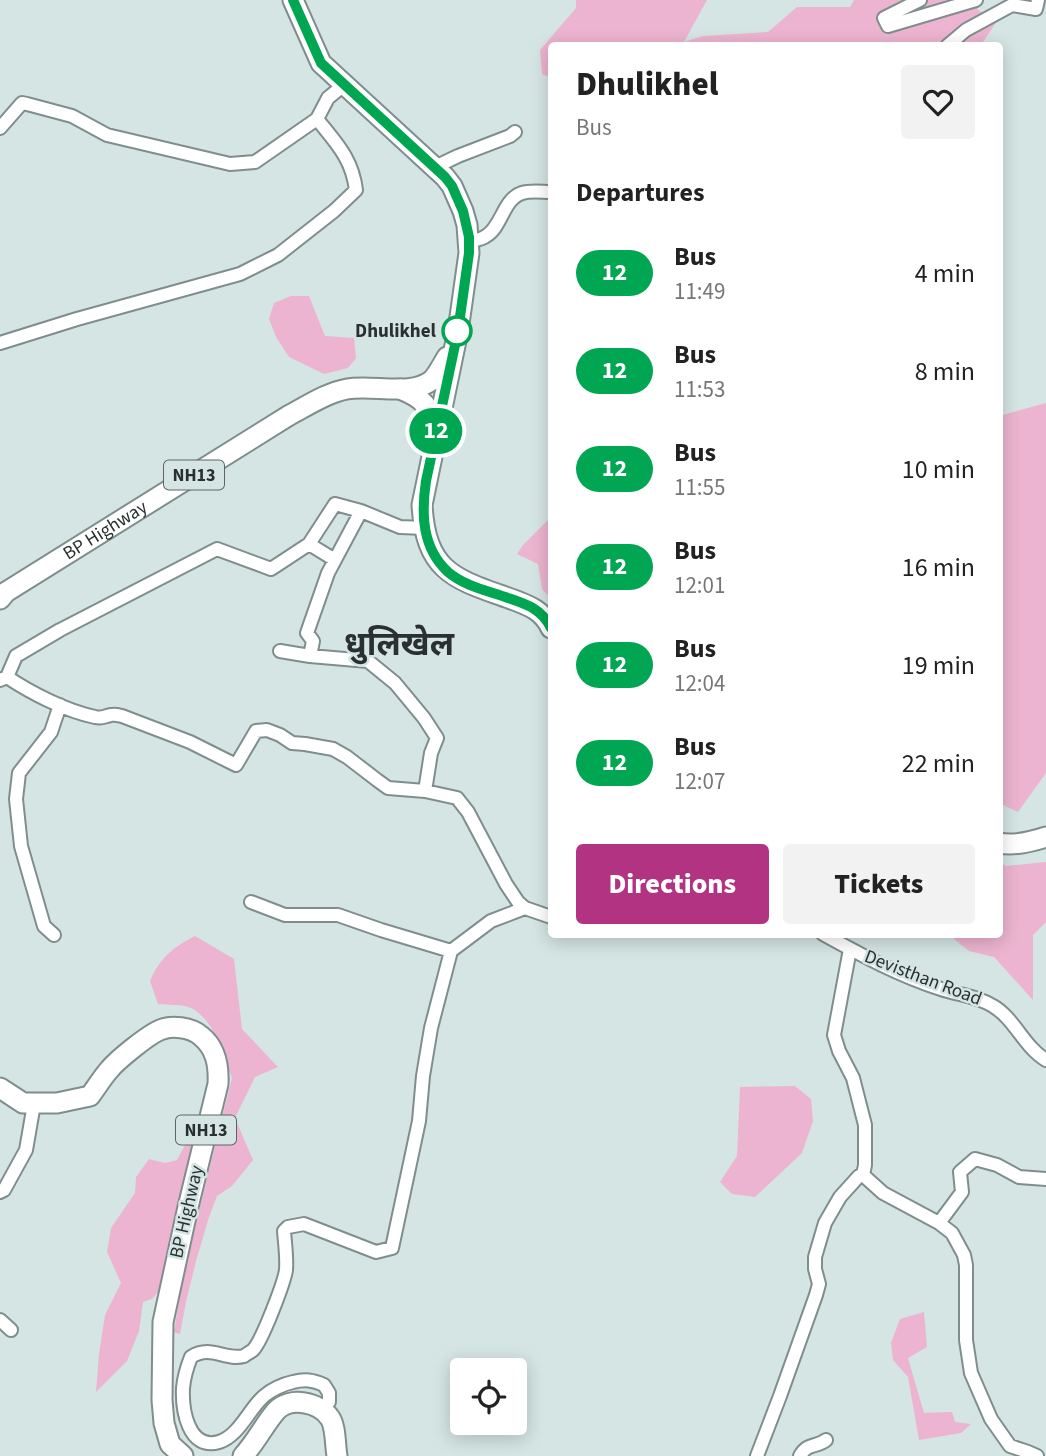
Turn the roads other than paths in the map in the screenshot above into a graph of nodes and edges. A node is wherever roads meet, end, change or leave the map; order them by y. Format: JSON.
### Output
{"nodes":[{"id":1,"x":293,"y":0,"type":"edge"},
{"id":2,"x":920,"y":0,"type":"edge"},
{"id":3,"x":976,"y":0,"type":"edge"},
{"id":4,"x":1038,"y":0,"type":"edge"},
{"id":5,"x":952,"y":42,"type":"edge"},
{"id":6,"x":345,"y":85,"type":"junction"},
{"id":7,"x":317,"y":119,"type":"junction"},
{"id":8,"x":0,"y":128,"type":"edge"},
{"id":9,"x":515,"y":132,"type":"dead end"},
{"id":10,"x":435,"y":167,"type":"junction"},
{"id":11,"x":548,"y":192,"type":"edge"},
{"id":12,"x":469,"y":241,"type":"junction"},
{"id":13,"x":458,"y":331,"type":"junction"},
{"id":14,"x":0,"y":343,"type":"edge"},
{"id":15,"x":400,"y":388,"type":"junction"},
{"id":16,"x":436,"y":432,"type":"junction"},
{"id":17,"x":361,"y":511,"type":"junction"},
{"id":18,"x":424,"y":528,"type":"junction"},
{"id":19,"x":309,"y":544,"type":"junction"},
{"id":20,"x":335,"y":560,"type":"junction"},
{"id":21,"x":0,"y":599,"type":"edge"},
{"id":22,"x":548,"y":621,"type":"edge"},
{"id":23,"x":280,"y":651,"type":"dead end"},
{"id":24,"x":310,"y":656,"type":"junction"},
{"id":25,"x":4,"y":679,"type":"edge"},
{"id":26,"x":60,"y":705,"type":"junction"},
{"id":27,"x":425,"y":791,"type":"junction"},
{"id":28,"x":1046,"y":837,"type":"edge"},
{"id":29,"x":1003,"y":844,"type":"edge"},
{"id":30,"x":251,"y":902,"type":"dead end"},
{"id":31,"x":525,"y":908,"type":"junction"},
{"id":32,"x":548,"y":916,"type":"edge"},
{"id":33,"x":54,"y":935,"type":"dead end"},
{"id":34,"x":830,"y":938,"type":"edge"},
{"id":35,"x":850,"y":949,"type":"junction"},
{"id":36,"x":451,"y":951,"type":"junction"},
{"id":37,"x":1046,"y":1059,"type":"edge"},
{"id":38,"x":0,"y":1088,"type":"edge"},
{"id":39,"x":34,"y":1104,"type":"junction"},
{"id":40,"x":863,"y":1175,"type":"junction"},
{"id":41,"x":1046,"y":1179,"type":"edge"},
{"id":42,"x":1,"y":1194,"type":"edge"},
{"id":43,"x":939,"y":1223,"type":"junction"},
{"id":44,"x":0,"y":1320,"type":"edge"},
{"id":45,"x":11,"y":1330,"type":"dead end"},
{"id":46,"x":321,"y":1409,"type":"junction"},
{"id":47,"x":826,"y":1440,"type":"dead end"},
{"id":48,"x":183,"y":1456,"type":"edge"},
{"id":49,"x":243,"y":1456,"type":"edge"},
{"id":50,"x":337,"y":1456,"type":"edge"},
{"id":51,"x":757,"y":1456,"type":"edge"},
{"id":52,"x":800,"y":1456,"type":"edge"},
{"id":53,"x":1037,"y":1456,"type":"edge"}],
"edges":[{"from":1,"to":6,"type":"highway"},
{"from":2,"to":3,"type":"street"},
{"from":4,"to":5,"type":"street"},
{"from":6,"to":7,"type":"street"},
{"from":6,"to":10,"type":"highway"},
{"from":7,"to":8,"type":"street"},
{"from":7,"to":14,"type":"street"},
{"from":9,"to":10,"type":"street"},
{"from":10,"to":12,"type":"highway"},
{"from":11,"to":12,"type":"street"},
{"from":12,"to":13,"type":"highway"},
{"from":13,"to":15,"type":"highway","name":"BP Highway","number":"NH13"},
{"from":13,"to":16,"type":"highway"},
{"from":15,"to":16,"type":"highway"},
{"from":15,"to":21,"type":"highway","name":"BP Highway","number":"NH13"},
{"from":16,"to":18,"type":"highway"},
{"from":17,"to":18,"type":"street"},
{"from":17,"to":19,"type":"street"},
{"from":17,"to":20,"type":"street"},
{"from":18,"to":22,"type":"highway"},
{"from":19,"to":20,"type":"street"},
{"from":19,"to":25,"type":"street"},
{"from":20,"to":24,"type":"street"},
{"from":23,"to":24,"type":"street"},
{"from":24,"to":27,"type":"street"},
{"from":25,"to":26,"type":"street"},
{"from":26,"to":27,"type":"street"},
{"from":26,"to":33,"type":"street"},
{"from":27,"to":31,"type":"street"},
{"from":28,"to":29,"type":"highway"},
{"from":30,"to":36,"type":"street"},
{"from":31,"to":32,"type":"street"},
{"from":31,"to":36,"type":"street"},
{"from":34,"to":35,"type":"street","name":"Devisthan Road"},
{"from":35,"to":37,"type":"street","name":"Devisthan Road"},
{"from":35,"to":40,"type":"street"},
{"from":36,"to":46,"type":"street"},
{"from":38,"to":39,"type":"highway"},
{"from":39,"to":42,"type":"street"},
{"from":39,"to":48,"type":"highway","name":"BP Highway","number":"NH13"},
{"from":40,"to":43,"type":"street"},
{"from":40,"to":51,"type":"street"},
{"from":41,"to":43,"type":"street"},
{"from":43,"to":53,"type":"street"},
{"from":44,"to":45,"type":"street"},
{"from":46,"to":49,"type":"highway"},
{"from":46,"to":50,"type":"highway"},
{"from":47,"to":52,"type":"street"}]}
